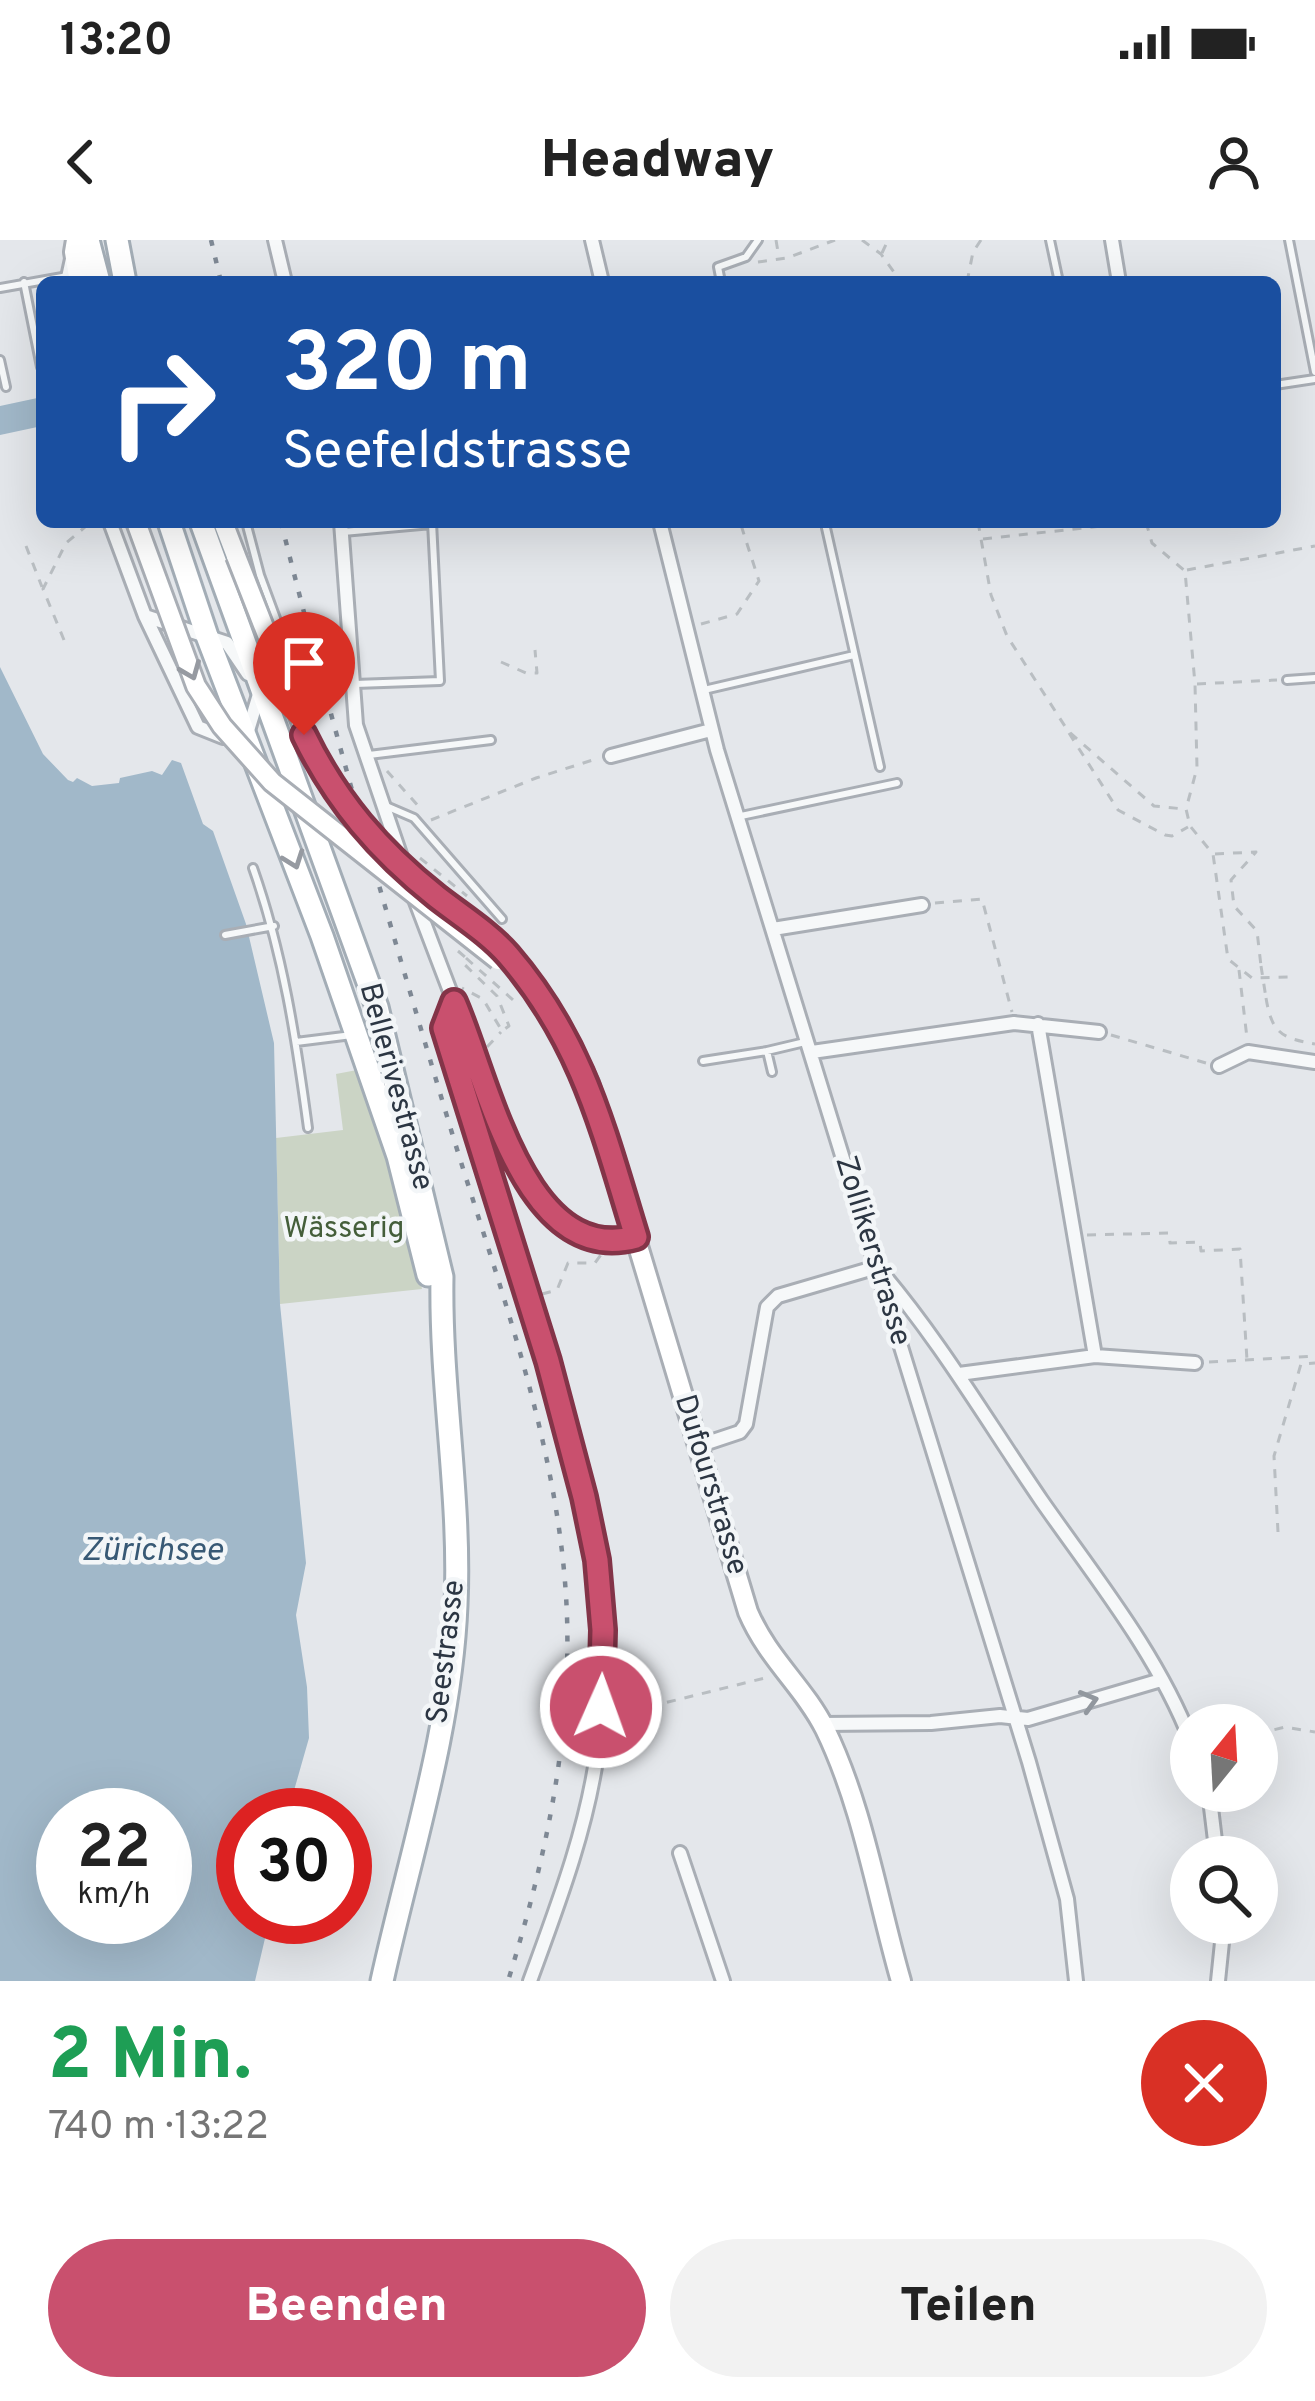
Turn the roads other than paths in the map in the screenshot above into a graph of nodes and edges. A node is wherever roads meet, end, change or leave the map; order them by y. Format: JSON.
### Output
{"nodes":[{"id":1,"x":275,"y":240,"type":"edge"},
{"id":2,"x":592,"y":240,"type":"edge"},
{"id":3,"x":758,"y":240,"type":"edge"},
{"id":4,"x":1050,"y":240,"type":"edge"},
{"id":5,"x":1112,"y":240,"type":"edge"},
{"id":6,"x":1289,"y":240,"type":"edge"},
{"id":7,"x":118,"y":243,"type":"edge"},
{"id":8,"x":80,"y":244,"type":"edge"},
{"id":9,"x":72,"y":276,"type":"edge"},
{"id":10,"x":96,"y":276,"type":"edge"},
{"id":11,"x":124,"y":276,"type":"edge"},
{"id":12,"x":134,"y":276,"type":"edge"},
{"id":13,"x":284,"y":276,"type":"edge"},
{"id":14,"x":601,"y":276,"type":"edge"},
{"id":15,"x":720,"y":276,"type":"edge"},
{"id":16,"x":1058,"y":276,"type":"edge"},
{"id":17,"x":1118,"y":276,"type":"edge"},
{"id":18,"x":24,"y":281,"type":"junction"},
{"id":19,"x":36,"y":281,"type":"edge"},
{"id":20,"x":0,"y":288,"type":"edge"},
{"id":21,"x":36,"y":342,"type":"edge"},
{"id":22,"x":0,"y":360,"type":"edge"},
{"id":23,"x":1315,"y":375,"type":"edge"},
{"id":24,"x":1281,"y":384,"type":"edge"},
{"id":25,"x":6,"y":387,"type":"dead end"},
{"id":26,"x":112,"y":528,"type":"edge"},
{"id":27,"x":138,"y":528,"type":"edge"},
{"id":28,"x":171,"y":528,"type":"edge"},
{"id":29,"x":203,"y":528,"type":"edge"},
{"id":30,"x":225,"y":528,"type":"edge"},
{"id":31,"x":248,"y":528,"type":"edge"},
{"id":32,"x":342,"y":528,"type":"edge"},
{"id":33,"x":432,"y":528,"type":"edge"},
{"id":34,"x":661,"y":528,"type":"edge"},
{"id":35,"x":826,"y":528,"type":"dead end"},
{"id":36,"x":145,"y":616,"type":"junction"},
{"id":37,"x":207,"y":635,"type":"junction"},
{"id":38,"x":854,"y":655,"type":"junction"},
{"id":39,"x":1315,"y":677,"type":"edge"},
{"id":40,"x":1288,"y":680,"type":"road end"},
{"id":41,"x":351,"y":685,"type":"junction"},
{"id":42,"x":260,"y":690,"type":"junction"},
{"id":43,"x":700,"y":690,"type":"junction"},
{"id":44,"x":286,"y":705,"type":"dead end"},
{"id":45,"x":711,"y":730,"type":"junction"},
{"id":46,"x":247,"y":734,"type":"junction"},
{"id":47,"x":491,"y":740,"type":"dead end"},
{"id":48,"x":366,"y":756,"type":"junction"},
{"id":49,"x":611,"y":756,"type":"road end"},
{"id":50,"x":880,"y":766,"type":"dead end"},
{"id":51,"x":897,"y":783,"type":"dead end"},
{"id":52,"x":385,"y":806,"type":"junction"},
{"id":53,"x":738,"y":817,"type":"junction"},
{"id":54,"x":253,"y":868,"type":"dead end"},
{"id":55,"x":922,"y":904,"type":"road end"},
{"id":56,"x":502,"y":919,"type":"dead end"},
{"id":57,"x":274,"y":926,"type":"junction"},
{"id":58,"x":772,"y":928,"type":"junction"},
{"id":59,"x":225,"y":935,"type":"dead end"},
{"id":60,"x":502,"y":956,"type":"junction"},
{"id":61,"x":454,"y":1002,"type":"junction"},
{"id":62,"x":1038,"y":1024,"type":"junction"},
{"id":63,"x":1100,"y":1032,"type":"road end"},
{"id":64,"x":356,"y":1034,"type":"junction"},
{"id":65,"x":296,"y":1042,"type":"junction"},
{"id":66,"x":810,"y":1047,"type":"junction"},
{"id":67,"x":766,"y":1051,"type":"junction"},
{"id":68,"x":703,"y":1061,"type":"dead end"},
{"id":69,"x":1315,"y":1062,"type":"edge"},
{"id":70,"x":1219,"y":1066,"type":"road end"},
{"id":71,"x":772,"y":1072,"type":"dead end"},
{"id":72,"x":308,"y":1128,"type":"dead end"},
{"id":73,"x":636,"y":1237,"type":"junction"},
{"id":74,"x":877,"y":1267,"type":"junction"},
{"id":75,"x":441,"y":1317,"type":"junction"},
{"id":76,"x":1095,"y":1356,"type":"junction"},
{"id":77,"x":1197,"y":1363,"type":"road end"},
{"id":78,"x":959,"y":1374,"type":"junction"},
{"id":79,"x":698,"y":1446,"type":"junction"},
{"id":80,"x":1161,"y":1680,"type":"junction"},
{"id":81,"x":1173,"y":1704,"type":"edge"},
{"id":82,"x":1016,"y":1718,"type":"junction"},
{"id":83,"x":823,"y":1724,"type":"junction"},
{"id":84,"x":680,"y":1853,"type":"dead end"},
{"id":85,"x":1222,"y":1944,"type":"edge"},
{"id":86,"x":382,"y":1981,"type":"edge"},
{"id":87,"x":530,"y":1981,"type":"edge"},
{"id":88,"x":723,"y":1981,"type":"edge"},
{"id":89,"x":901,"y":1981,"type":"edge"},
{"id":90,"x":1076,"y":1981,"type":"edge"},
{"id":91,"x":1218,"y":1981,"type":"edge"}],
"edges":[{"from":1,"to":13,"type":"street"},
{"from":2,"to":14,"type":"street"},
{"from":3,"to":15,"type":"lane"},
{"from":4,"to":16,"type":"lane"},
{"from":5,"to":17,"type":"street"},
{"from":6,"to":23,"type":"lane"},
{"from":7,"to":11,"type":"main road"},
{"from":7,"to":12,"type":"main road"},
{"from":8,"to":9,"type":"main road"},
{"from":8,"to":10,"type":"main road"},
{"from":18,"to":19,"type":"lane"},
{"from":18,"to":20,"type":"lane"},
{"from":18,"to":21,"type":"lane"},
{"from":22,"to":25,"type":"lane"},
{"from":23,"to":24,"type":"lane"},
{"from":26,"to":36,"type":"street"},
{"from":27,"to":60,"type":"main road","name":"Dufourstrasse","one_way":true,"bridge":true},
{"from":28,"to":37,"type":"main road","name":"Bellerivestrasse"},
{"from":29,"to":42,"type":"main road","name":"Bellerivestrasse"},
{"from":30,"to":60,"type":"main road","name":"Dufourstrasse","bridge":true},
{"from":31,"to":44,"type":"lane"},
{"from":32,"to":41,"type":"street"},
{"from":33,"to":41,"type":"lane"},
{"from":34,"to":43,"type":"street","name":"Zollikerstrasse"},
{"from":35,"to":38,"type":"lane"},
{"from":36,"to":37,"type":"street","name":"Bellerivestrasse"},
{"from":36,"to":46,"type":"street"},
{"from":37,"to":42,"type":"street","name":"Bellerivestrasse"},
{"from":37,"to":46,"type":"main road","name":"Bellerivestrasse"},
{"from":38,"to":43,"type":"lane"},
{"from":38,"to":50,"type":"lane"},
{"from":39,"to":40,"type":"lane"},
{"from":41,"to":48,"type":"street"},
{"from":42,"to":46,"type":"street"},
{"from":42,"to":75,"type":"main road","name":"Bellerivestrasse"},
{"from":43,"to":45,"type":"street","name":"Zollikerstrasse"},
{"from":45,"to":49,"type":"street"},
{"from":45,"to":53,"type":"street","name":"Zollikerstrasse"},
{"from":46,"to":64,"type":"main road","name":"Bellerivestrasse","one_way":true},
{"from":47,"to":48,"type":"lane"},
{"from":48,"to":52,"type":"street"},
{"from":51,"to":53,"type":"lane"},
{"from":52,"to":56,"type":"lane"},
{"from":52,"to":61,"type":"street"},
{"from":53,"to":58,"type":"street","name":"Zollikerstrasse"},
{"from":54,"to":57,"type":"lane"},
{"from":55,"to":58,"type":"street"},
{"from":57,"to":59,"type":"lane"},
{"from":57,"to":65,"type":"lane"},
{"from":58,"to":66,"type":"street","name":"Zollikerstrasse"},
{"from":60,"to":73,"type":"main road","name":"Dufourstrasse"},
{"from":61,"to":73,"type":"street"},
{"from":61,"to":87,"type":"street"},
{"from":62,"to":63,"type":"street"},
{"from":62,"to":66,"type":"street"},
{"from":62,"to":76,"type":"street"},
{"from":64,"to":65,"type":"lane"},
{"from":64,"to":75,"type":"main road","name":"Bellerivestrasse"},
{"from":65,"to":72,"type":"lane"},
{"from":66,"to":67,"type":"lane"},
{"from":66,"to":74,"type":"street","name":"Zollikerstrasse"},
{"from":67,"to":68,"type":"lane"},
{"from":67,"to":71,"type":"lane"},
{"from":69,"to":70,"type":"street"},
{"from":73,"to":79,"type":"main road","name":"Dufourstrasse"},
{"from":74,"to":78,"type":"street"},
{"from":74,"to":79,"type":"street"},
{"from":74,"to":82,"type":"street","name":"Zollikerstrasse"},
{"from":75,"to":86,"type":"main road","name":"Seestrasse"},
{"from":76,"to":77,"type":"street"},
{"from":76,"to":78,"type":"street"},
{"from":78,"to":80,"type":"street"},
{"from":79,"to":83,"type":"main road","name":"Dufourstrasse"},
{"from":80,"to":81,"type":"street"},
{"from":82,"to":80,"type":"street","one_way":true},
{"from":82,"to":83,"type":"street"},
{"from":82,"to":90,"type":"street","name":"Zollikerstrasse"},
{"from":83,"to":89,"type":"main road","name":"Dufourstrasse"},
{"from":84,"to":88,"type":"street"},
{"from":85,"to":91,"type":"street"}]}
